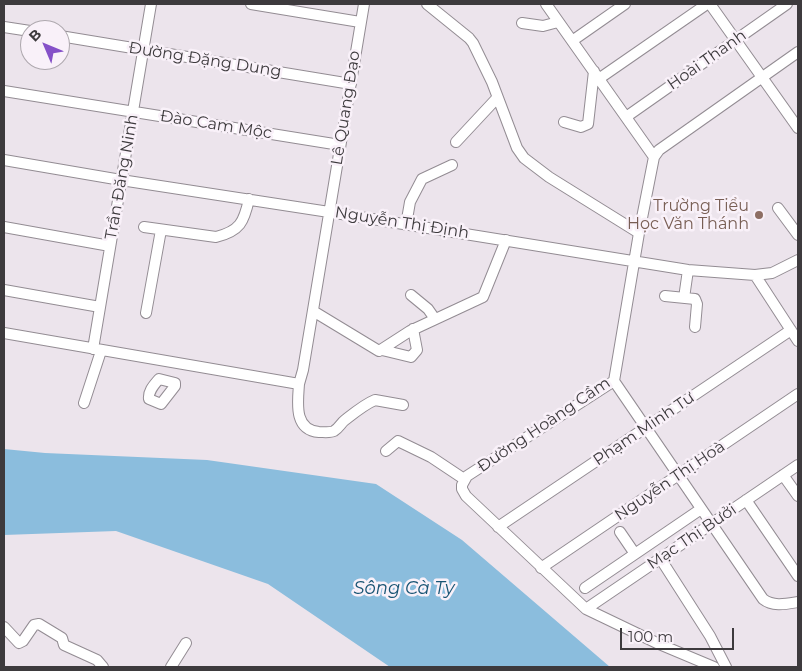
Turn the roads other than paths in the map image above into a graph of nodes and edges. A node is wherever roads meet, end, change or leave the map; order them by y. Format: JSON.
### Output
{"nodes":[{"id":1,"x":151,"y":4,"type":"edge"},
{"id":2,"x":251,"y":4,"type":"edge"},
{"id":3,"x":364,"y":4,"type":"edge"},
{"id":4,"x":427,"y":4,"type":"edge"},
{"id":5,"x":546,"y":4,"type":"edge"},
{"id":6,"x":625,"y":4,"type":"edge"},
{"id":7,"x":708,"y":4,"type":"edge"},
{"id":8,"x":787,"y":4,"type":"edge"},
{"id":9,"x":360,"y":22,"type":"junction"},
{"id":10,"x":522,"y":22,"type":"dead end"},
{"id":11,"x":558,"y":22,"type":"junction"},
{"id":12,"x":4,"y":27,"type":"edge"},
{"id":13,"x":20,"y":29,"type":"edge"},
{"id":14,"x":70,"y":38,"type":"edge"},
{"id":15,"x":736,"y":39,"type":"junction"},
{"id":16,"x":572,"y":41,"type":"junction"},
{"id":17,"x":144,"y":50,"type":"junction"},
{"id":18,"x":798,"y":52,"type":"edge"},
{"id":19,"x":597,"y":75,"type":"junction"},
{"id":20,"x":762,"y":77,"type":"junction"},
{"id":21,"x":351,"y":84,"type":"junction"},
{"id":22,"x":4,"y":90,"type":"edge"},
{"id":23,"x":497,"y":98,"type":"junction"},
{"id":24,"x":133,"y":112,"type":"junction"},
{"id":25,"x":626,"y":117,"type":"junction"},
{"id":26,"x":564,"y":122,"type":"dead end"},
{"id":27,"x":798,"y":128,"type":"edge"},
{"id":28,"x":456,"y":142,"type":"dead end"},
{"id":29,"x":340,"y":145,"type":"junction"},
{"id":30,"x":654,"y":157,"type":"junction"},
{"id":31,"x":4,"y":160,"type":"edge"},
{"id":32,"x":452,"y":165,"type":"dead end"},
{"id":33,"x":121,"y":180,"type":"junction"},
{"id":34,"x":249,"y":199,"type":"junction"},
{"id":35,"x":778,"y":208,"type":"dead end"},
{"id":36,"x":329,"y":212,"type":"junction"},
{"id":37,"x":406,"y":225,"type":"junction"},
{"id":38,"x":4,"y":227,"type":"edge"},
{"id":39,"x":144,"y":227,"type":"dead end"},
{"id":40,"x":161,"y":230,"type":"junction"},
{"id":41,"x":639,"y":233,"type":"junction"},
{"id":42,"x":798,"y":234,"type":"edge"},
{"id":43,"x":506,"y":240,"type":"junction"},
{"id":44,"x":110,"y":246,"type":"junction"},
{"id":45,"x":798,"y":260,"type":"edge"},
{"id":46,"x":635,"y":261,"type":"junction"},
{"id":47,"x":688,"y":270,"type":"junction"},
{"id":48,"x":755,"y":275,"type":"junction"},
{"id":49,"x":4,"y":290,"type":"edge"},
{"id":50,"x":411,"y":295,"type":"dead end"},
{"id":51,"x":665,"y":296,"type":"dead end"},
{"id":52,"x":684,"y":298,"type":"junction"},
{"id":53,"x":100,"y":307,"type":"junction"},
{"id":54,"x":313,"y":312,"type":"junction"},
{"id":55,"x":146,"y":314,"type":"dead end"},
{"id":56,"x":435,"y":319,"type":"junction"},
{"id":57,"x":694,"y":327,"type":"dead end"},
{"id":58,"x":413,"y":329,"type":"junction"},
{"id":59,"x":791,"y":330,"type":"junction"},
{"id":60,"x":4,"y":333,"type":"edge"},
{"id":61,"x":798,"y":341,"type":"edge"},
{"id":62,"x":97,"y":350,"type":"junction"},
{"id":63,"x":382,"y":350,"type":"junction"},
{"id":64,"x":162,"y":361,"type":"junction"},
{"id":65,"x":159,"y":379,"type":"dead end"},
{"id":66,"x":614,"y":381,"type":"junction"},
{"id":67,"x":299,"y":384,"type":"junction"},
{"id":68,"x":798,"y":394,"type":"edge"},
{"id":69,"x":84,"y":403,"type":"dead end"},
{"id":70,"x":403,"y":405,"type":"dead end"},
{"id":71,"x":647,"y":427,"type":"junction"},
{"id":72,"x":386,"y":451,"type":"dead end"},
{"id":73,"x":798,"y":465,"type":"edge"},
{"id":74,"x":679,"y":475,"type":"junction"},
{"id":75,"x":783,"y":475,"type":"junction"},
{"id":76,"x":463,"y":484,"type":"junction"},
{"id":77,"x":798,"y":496,"type":"edge"},
{"id":78,"x":746,"y":500,"type":"junction"},
{"id":79,"x":701,"y":509,"type":"junction"},
{"id":80,"x":711,"y":524,"type":"junction"},
{"id":81,"x":498,"y":527,"type":"junction"},
{"id":82,"x":620,"y":532,"type":"dead end"},
{"id":83,"x":635,"y":554,"type":"junction"},
{"id":84,"x":660,"y":558,"type":"junction"},
{"id":85,"x":541,"y":568,"type":"junction"},
{"id":86,"x":798,"y":576,"type":"edge"},
{"id":87,"x":584,"y":588,"type":"dead end"},
{"id":88,"x":798,"y":602,"type":"edge"},
{"id":89,"x":586,"y":608,"type":"junction"},
{"id":90,"x":4,"y":627,"type":"edge"},
{"id":91,"x":186,"y":643,"type":"dead end"},
{"id":92,"x":103,"y":667,"type":"edge"},
{"id":93,"x":171,"y":667,"type":"edge"},
{"id":94,"x":714,"y":667,"type":"edge"},
{"id":95,"x":726,"y":667,"type":"edge"}],
"edges":[{"from":1,"to":17,"type":"street","name":"Trần Đăng Ninh"},
{"from":2,"to":9,"type":"street"},
{"from":3,"to":9,"type":"street","name":"Lê Quang Đạo"},
{"from":4,"to":23,"type":"street"},
{"from":5,"to":11,"type":"street"},
{"from":6,"to":16,"type":"street"},
{"from":7,"to":15,"type":"street"},
{"from":7,"to":19,"type":"street"},
{"from":8,"to":15,"type":"street","name":"Hoài Thanh"},
{"from":9,"to":21,"type":"street","name":"Lê Quang Đạo"},
{"from":10,"to":11,"type":"street"},
{"from":11,"to":16,"type":"street"},
{"from":12,"to":13,"type":"street"},
{"from":14,"to":17,"type":"street","name":"Đường Đặng Dung"},
{"from":15,"to":20,"type":"street"},
{"from":15,"to":25,"type":"street","name":"Hoài Thanh"},
{"from":16,"to":19,"type":"street"},
{"from":17,"to":21,"type":"street","name":"Đường Đặng Dung"},
{"from":17,"to":24,"type":"street","name":"Trần Đăng Ninh"},
{"from":18,"to":20,"type":"street"},
{"from":19,"to":25,"type":"street"},
{"from":19,"to":26,"type":"street"},
{"from":20,"to":27,"type":"street"},
{"from":20,"to":30,"type":"street"},
{"from":21,"to":29,"type":"street","name":"Lê Quang Đạo"},
{"from":22,"to":24,"type":"street","name":"Đào Cam Mộc"},
{"from":23,"to":28,"type":"street"},
{"from":23,"to":41,"type":"street"},
{"from":24,"to":29,"type":"street","name":"Đào Cam Mộc"},
{"from":24,"to":33,"type":"street","name":"Trần Đăng Ninh"},
{"from":25,"to":30,"type":"street"},
{"from":29,"to":36,"type":"street","name":"Lê Quang Đạo"},
{"from":30,"to":41,"type":"street","name":"Đường Hoàng Cầm"},
{"from":31,"to":33,"type":"street","name":"Nguyễn Thị Định"},
{"from":32,"to":37,"type":"street"},
{"from":33,"to":34,"type":"street","name":"Nguyễn Thị Định"},
{"from":33,"to":44,"type":"street","name":"Trần Đăng Ninh"},
{"from":34,"to":36,"type":"street","name":"Nguyễn Thị Định"},
{"from":34,"to":40,"type":"street"},
{"from":35,"to":42,"type":"street"},
{"from":36,"to":37,"type":"street","name":"Nguyễn Thị Định"},
{"from":36,"to":54,"type":"street","name":"Lê Quang Đạo"},
{"from":37,"to":43,"type":"street","name":"Nguyễn Thị Định"},
{"from":38,"to":44,"type":"street"},
{"from":39,"to":40,"type":"street"},
{"from":40,"to":55,"type":"street"},
{"from":41,"to":46,"type":"street","name":"Đường Hoàng Cầm"},
{"from":43,"to":46,"type":"street","name":"Nguyễn Thị Định"},
{"from":43,"to":56,"type":"street"},
{"from":44,"to":53,"type":"street","name":"Trần Đăng Ninh"},
{"from":45,"to":48,"type":"street","name":"Nguyễn Thị Định"},
{"from":46,"to":47,"type":"street","name":"Nguyễn Thị Định"},
{"from":46,"to":66,"type":"street","name":"Đường Hoàng Cầm"},
{"from":47,"to":48,"type":"street","name":"Nguyễn Thị Định"},
{"from":47,"to":52,"type":"street"},
{"from":48,"to":59,"type":"street"},
{"from":49,"to":53,"type":"street"},
{"from":50,"to":56,"type":"street"},
{"from":51,"to":52,"type":"street"},
{"from":52,"to":57,"type":"street"},
{"from":53,"to":62,"type":"street","name":"Trần Đăng Ninh"},
{"from":54,"to":63,"type":"street"},
{"from":54,"to":67,"type":"street","name":"Lê Quang Đạo"},
{"from":56,"to":58,"type":"street"},
{"from":58,"to":63,"type":"street"},
{"from":58,"to":63,"type":"street"},
{"from":59,"to":61,"type":"street"},
{"from":59,"to":71,"type":"street","name":"Phạm Minh Tư"},
{"from":60,"to":62,"type":"street"},
{"from":62,"to":64,"type":"street"},
{"from":62,"to":69,"type":"street","name":"Trần Đăng Ninh"},
{"from":64,"to":65,"type":"street"},
{"from":64,"to":67,"type":"street"},
{"from":66,"to":71,"type":"street"},
{"from":66,"to":76,"type":"street","name":"Đường Hoàng Cầm"},
{"from":67,"to":70,"type":"street","name":"Lê Quang Đạo"},
{"from":68,"to":74,"type":"street","name":"Nguyễn Thị Hoà"},
{"from":71,"to":74,"type":"street"},
{"from":71,"to":81,"type":"street","name":"Phạm Minh Tư"},
{"from":72,"to":76,"type":"street"},
{"from":73,"to":75,"type":"street","name":"Mạc Thị Bưởi"},
{"from":74,"to":79,"type":"street"},
{"from":74,"to":85,"type":"street","name":"Nguyễn Thị Hoà"},
{"from":75,"to":77,"type":"street"},
{"from":75,"to":78,"type":"street","name":"Mạc Thị Bưởi"},
{"from":76,"to":81,"type":"street"},
{"from":78,"to":80,"type":"street","name":"Mạc Thị Bưởi"},
{"from":78,"to":86,"type":"street"},
{"from":79,"to":80,"type":"street"},
{"from":79,"to":83,"type":"street"},
{"from":80,"to":84,"type":"street","name":"Mạc Thị Bưởi"},
{"from":80,"to":88,"type":"street"},
{"from":81,"to":85,"type":"street"},
{"from":82,"to":83,"type":"street"},
{"from":83,"to":87,"type":"street"},
{"from":84,"to":89,"type":"street","name":"Mạc Thị Bưởi"},
{"from":84,"to":95,"type":"street"},
{"from":85,"to":89,"type":"street"},
{"from":89,"to":94,"type":"street"},
{"from":90,"to":92,"type":"street"},
{"from":91,"to":93,"type":"street"}]}
